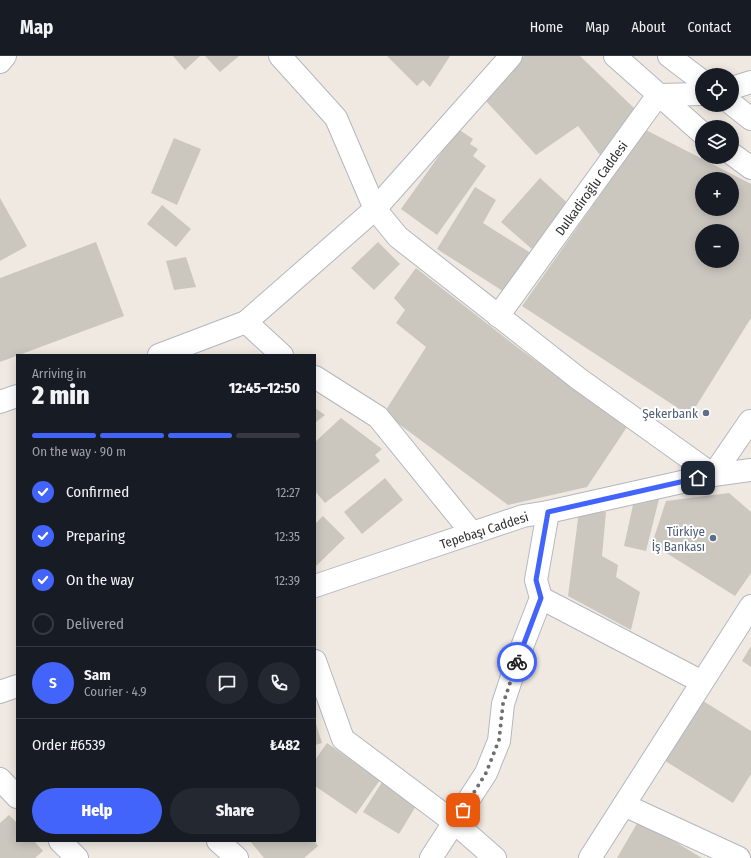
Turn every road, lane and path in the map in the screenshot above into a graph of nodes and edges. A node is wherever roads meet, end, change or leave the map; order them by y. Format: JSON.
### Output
{"nodes":[{"id":1,"x":5,"y":56,"type":"edge"},
{"id":2,"x":280,"y":56,"type":"edge"},
{"id":3,"x":511,"y":56,"type":"edge"},
{"id":4,"x":615,"y":56,"type":"edge"},
{"id":5,"x":669,"y":56,"type":"edge"},
{"id":6,"x":0,"y":62,"type":"edge"},
{"id":7,"x":695,"y":76,"type":"edge"},
{"id":8,"x":751,"y":82,"type":"edge"},
{"id":9,"x":739,"y":86,"type":"edge"},
{"id":10,"x":695,"y":94,"type":"edge"},
{"id":11,"x":658,"y":95,"type":"junction"},
{"id":12,"x":739,"y":110,"type":"edge"},
{"id":13,"x":751,"y":119,"type":"edge"},
{"id":14,"x":695,"y":127,"type":"edge"},
{"id":15,"x":739,"y":159,"type":"edge"},
{"id":16,"x":751,"y":168,"type":"edge"},
{"id":17,"x":375,"y":209,"type":"junction"},
{"id":18,"x":498,"y":316,"type":"junction"},
{"id":19,"x":246,"y":322,"type":"junction"},
{"id":20,"x":161,"y":354,"type":"edge"},
{"id":21,"x":281,"y":354,"type":"edge"},
{"id":22,"x":316,"y":378,"type":"edge"},
{"id":23,"x":751,"y":421,"type":"edge"},
{"id":24,"x":751,"y":470,"type":"edge"},
{"id":25,"x":713,"y":474,"type":"junction"},
{"id":26,"x":548,"y":512,"type":"junction"},
{"id":27,"x":472,"y":533,"type":"junction"},
{"id":28,"x":316,"y":586,"type":"edge"},
{"id":29,"x":541,"y":598,"type":"junction"},
{"id":30,"x":751,"y":606,"type":"edge"},
{"id":31,"x":316,"y":664,"type":"edge"},
{"id":32,"x":702,"y":682,"type":"junction"},
{"id":33,"x":16,"y":686,"type":"edge"},
{"id":34,"x":0,"y":692,"type":"edge"},
{"id":35,"x":0,"y":779,"type":"edge"},
{"id":36,"x":16,"y":796,"type":"edge"},
{"id":37,"x":624,"y":805,"type":"junction"},
{"id":38,"x":455,"y":823,"type":"junction"},
{"id":39,"x":61,"y":842,"type":"edge"},
{"id":40,"x":219,"y":842,"type":"edge"},
{"id":41,"x":77,"y":858,"type":"edge"},
{"id":42,"x":236,"y":858,"type":"edge"},
{"id":43,"x":431,"y":858,"type":"edge"},
{"id":44,"x":494,"y":858,"type":"edge"},
{"id":45,"x":590,"y":858,"type":"edge"},
{"id":46,"x":739,"y":858,"type":"edge"}],
"edges":[{"from":1,"to":6,"type":"street"},
{"from":2,"to":17,"type":"street"},
{"from":3,"to":17,"type":"street"},
{"from":4,"to":11,"type":"street"},
{"from":5,"to":7,"type":"street"},
{"from":8,"to":9,"type":"street"},
{"from":10,"to":11,"type":"street"},
{"from":11,"to":14,"type":"street"},
{"from":11,"to":18,"type":"street","name":"Dulkadiroğlu Caddesi"},
{"from":12,"to":13,"type":"street"},
{"from":15,"to":16,"type":"street"},
{"from":17,"to":18,"type":"street"},
{"from":17,"to":19,"type":"street"},
{"from":18,"to":25,"type":"street"},
{"from":19,"to":20,"type":"street"},
{"from":19,"to":21,"type":"street"},
{"from":22,"to":27,"type":"street"},
{"from":23,"to":25,"type":"street"},
{"from":24,"to":25,"type":"street","name":"Tepebaşı Caddesi"},
{"from":25,"to":26,"type":"street","name":"Tepebaşı Caddesi"},
{"from":26,"to":27,"type":"street","name":"Tepebaşı Caddesi"},
{"from":26,"to":29,"type":"street"},
{"from":27,"to":28,"type":"street","name":"Tepebaşı Caddesi"},
{"from":29,"to":32,"type":"street"},
{"from":29,"to":38,"type":"street"},
{"from":30,"to":32,"type":"street"},
{"from":31,"to":38,"type":"street"},
{"from":32,"to":37,"type":"street"},
{"from":33,"to":34,"type":"street"},
{"from":35,"to":36,"type":"street"},
{"from":37,"to":45,"type":"street"},
{"from":37,"to":46,"type":"street"},
{"from":38,"to":43,"type":"street"},
{"from":38,"to":44,"type":"street"},
{"from":39,"to":41,"type":"street"},
{"from":40,"to":42,"type":"street"}]}
